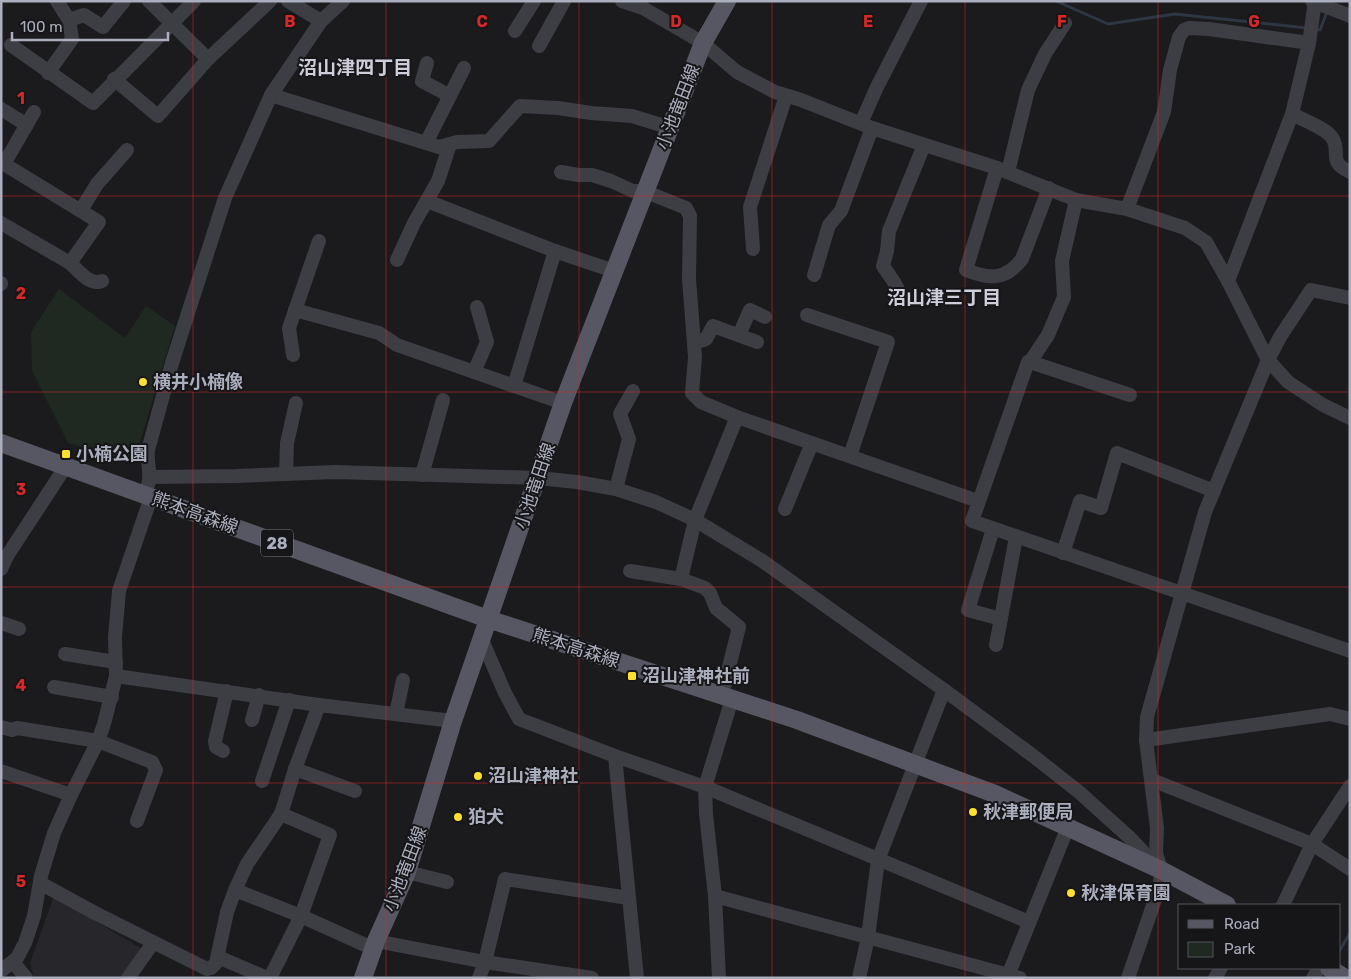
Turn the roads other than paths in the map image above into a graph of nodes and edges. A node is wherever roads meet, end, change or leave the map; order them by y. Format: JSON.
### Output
{"nodes":[{"id":1,"x":57,"y":1,"type":"edge"},
{"id":2,"x":124,"y":1,"type":"edge"},
{"id":3,"x":149,"y":1,"type":"edge"},
{"id":4,"x":194,"y":1,"type":"edge"},
{"id":5,"x":270,"y":1,"type":"edge"},
{"id":6,"x":288,"y":1,"type":"edge"},
{"id":7,"x":343,"y":1,"type":"edge"},
{"id":8,"x":534,"y":1,"type":"edge"},
{"id":9,"x":564,"y":1,"type":"edge"},
{"id":10,"x":622,"y":1,"type":"edge"},
{"id":11,"x":727,"y":1,"type":"edge"},
{"id":12,"x":921,"y":1,"type":"edge"},
{"id":13,"x":1316,"y":2,"type":"edge"},
{"id":14,"x":1345,"y":13,"type":"edge"},
{"id":15,"x":69,"y":20,"type":"junction"},
{"id":16,"x":321,"y":21,"type":"junction"},
{"id":17,"x":171,"y":23,"type":"junction"},
{"id":18,"x":1065,"y":23,"type":"dead end"},
{"id":19,"x":515,"y":31,"type":"dead end"},
{"id":20,"x":1310,"y":41,"type":"junction"},
{"id":21,"x":703,"y":43,"type":"junction"},
{"id":22,"x":11,"y":45,"type":"dead end"},
{"id":23,"x":539,"y":46,"type":"dead end"},
{"id":24,"x":208,"y":59,"type":"junction"},
{"id":25,"x":427,"y":63,"type":"dead end"},
{"id":26,"x":464,"y":68,"type":"dead end"},
{"id":27,"x":48,"y":72,"type":"junction"},
{"id":28,"x":114,"y":79,"type":"junction"},
{"id":29,"x":271,"y":95,"type":"junction"},
{"id":30,"x":450,"y":96,"type":"junction"},
{"id":31,"x":786,"y":96,"type":"junction"},
{"id":32,"x":1,"y":109,"type":"edge"},
{"id":33,"x":34,"y":112,"type":"dead end"},
{"id":34,"x":1292,"y":114,"type":"junction"},
{"id":35,"x":27,"y":125,"type":"junction"},
{"id":36,"x":866,"y":125,"type":"junction"},
{"id":37,"x":671,"y":128,"type":"junction"},
{"id":38,"x":426,"y":143,"type":"junction"},
{"id":39,"x":450,"y":144,"type":"junction"},
{"id":40,"x":924,"y":144,"type":"junction"},
{"id":41,"x":127,"y":150,"type":"dead end"},
{"id":42,"x":2,"y":165,"type":"edge"},
{"id":43,"x":1002,"y":170,"type":"junction"},
{"id":44,"x":561,"y":172,"type":"dead end"},
{"id":45,"x":1350,"y":172,"type":"edge"},
{"id":46,"x":1049,"y":188,"type":"junction"},
{"id":47,"x":644,"y":192,"type":"junction"},
{"id":48,"x":1076,"y":200,"type":"junction"},
{"id":49,"x":427,"y":201,"type":"junction"},
{"id":50,"x":1127,"y":209,"type":"junction"},
{"id":51,"x":81,"y":210,"type":"junction"},
{"id":52,"x":1,"y":223,"type":"edge"},
{"id":53,"x":319,"y":241,"type":"dead end"},
{"id":54,"x":753,"y":249,"type":"dead end"},
{"id":55,"x":555,"y":251,"type":"junction"},
{"id":56,"x":398,"y":260,"type":"dead end"},
{"id":57,"x":70,"y":263,"type":"junction"},
{"id":58,"x":614,"y":271,"type":"junction"},
{"id":59,"x":814,"y":275,"type":"dead end"},
{"id":60,"x":102,"y":281,"type":"dead end"},
{"id":61,"x":1228,"y":281,"type":"junction"},
{"id":62,"x":1350,"y":298,"type":"edge"},
{"id":63,"x":903,"y":299,"type":"dead end"},
{"id":64,"x":476,"y":308,"type":"dead end"},
{"id":65,"x":295,"y":310,"type":"junction"},
{"id":66,"x":807,"y":315,"type":"dead end"},
{"id":67,"x":764,"y":317,"type":"dead end"},
{"id":68,"x":739,"y":335,"type":"junction"},
{"id":69,"x":757,"y":342,"type":"dead end"},
{"id":70,"x":694,"y":343,"type":"junction"},
{"id":71,"x":293,"y":355,"type":"dead end"},
{"id":72,"x":1268,"y":360,"type":"junction"},
{"id":73,"x":1030,"y":362,"type":"junction"},
{"id":74,"x":474,"y":372,"type":"junction"},
{"id":75,"x":514,"y":386,"type":"junction"},
{"id":76,"x":634,"y":391,"type":"dead end"},
{"id":77,"x":1130,"y":395,"type":"dead end"},
{"id":78,"x":443,"y":400,"type":"dead end"},
{"id":79,"x":296,"y":403,"type":"dead end"},
{"id":80,"x":563,"y":403,"type":"junction"},
{"id":81,"x":738,"y":417,"type":"junction"},
{"id":82,"x":1350,"y":418,"type":"edge"},
{"id":83,"x":1,"y":443,"type":"edge"},
{"id":84,"x":812,"y":443,"type":"junction"},
{"id":85,"x":850,"y":456,"type":"junction"},
{"id":86,"x":66,"y":466,"type":"junction"},
{"id":87,"x":286,"y":474,"type":"junction"},
{"id":88,"x":422,"y":474,"type":"junction"},
{"id":89,"x":151,"y":477,"type":"junction"},
{"id":90,"x":538,"y":478,"type":"junction"},
{"id":91,"x":616,"y":489,"type":"junction"},
{"id":92,"x":1214,"y":491,"type":"junction"},
{"id":93,"x":148,"y":496,"type":"junction"},
{"id":94,"x":978,"y":501,"type":"junction"},
{"id":95,"x":785,"y":509,"type":"dead end"},
{"id":96,"x":695,"y":520,"type":"junction"},
{"id":97,"x":993,"y":529,"type":"junction"},
{"id":98,"x":1016,"y":537,"type":"junction"},
{"id":99,"x":1063,"y":553,"type":"junction"},
{"id":100,"x":3,"y":559,"type":"edge"},
{"id":101,"x":630,"y":571,"type":"dead end"},
{"id":102,"x":681,"y":579,"type":"junction"},
{"id":103,"x":1182,"y":595,"type":"junction"},
{"id":104,"x":488,"y":619,"type":"junction"},
{"id":105,"x":1001,"y":619,"type":"junction"},
{"id":106,"x":1,"y":623,"type":"edge"},
{"id":107,"x":19,"y":629,"type":"dead end"},
{"id":108,"x":482,"y":640,"type":"junction"},
{"id":109,"x":996,"y":645,"type":"dead end"},
{"id":110,"x":1350,"y":651,"type":"edge"},
{"id":111,"x":65,"y":654,"type":"dead end"},
{"id":112,"x":116,"y":669,"type":"junction"},
{"id":113,"x":403,"y":680,"type":"dead end"},
{"id":114,"x":54,"y":687,"type":"dead end"},
{"id":115,"x":944,"y":690,"type":"junction"},
{"id":116,"x":227,"y":691,"type":"junction"},
{"id":117,"x":259,"y":696,"type":"junction"},
{"id":118,"x":112,"y":697,"type":"junction"},
{"id":119,"x":727,"y":697,"type":"junction"},
{"id":120,"x":289,"y":700,"type":"junction"},
{"id":121,"x":319,"y":705,"type":"junction"},
{"id":122,"x":396,"y":714,"type":"junction"},
{"id":123,"x":1350,"y":719,"type":"edge"},
{"id":124,"x":252,"y":720,"type":"dead end"},
{"id":125,"x":453,"y":721,"type":"junction"},
{"id":126,"x":1,"y":727,"type":"edge"},
{"id":127,"x":1146,"y":740,"type":"junction"},
{"id":128,"x":98,"y":741,"type":"junction"},
{"id":129,"x":223,"y":751,"type":"dead end"},
{"id":130,"x":615,"y":756,"type":"junction"},
{"id":131,"x":915,"y":764,"type":"junction"},
{"id":132,"x":295,"y":769,"type":"junction"},
{"id":133,"x":1,"y":771,"type":"edge"},
{"id":134,"x":1152,"y":780,"type":"junction"},
{"id":135,"x":262,"y":781,"type":"dead end"},
{"id":136,"x":705,"y":787,"type":"junction"},
{"id":137,"x":355,"y":791,"type":"dead end"},
{"id":138,"x":1347,"y":793,"type":"edge"},
{"id":139,"x":71,"y":795,"type":"junction"},
{"id":140,"x":281,"y":814,"type":"junction"},
{"id":141,"x":137,"y":821,"type":"dead end"},
{"id":142,"x":1068,"y":827,"type":"junction"},
{"id":143,"x":1312,"y":844,"type":"junction"},
{"id":144,"x":878,"y":860,"type":"junction"},
{"id":145,"x":1350,"y":869,"type":"edge"},
{"id":146,"x":1161,"y":870,"type":"junction"},
{"id":147,"x":407,"y":872,"type":"junction"},
{"id":148,"x":447,"y":882,"type":"dead end"},
{"id":149,"x":40,"y":883,"type":"junction"},
{"id":150,"x":235,"y":890,"type":"junction"},
{"id":151,"x":715,"y":896,"type":"junction"},
{"id":152,"x":629,"y":898,"type":"junction"},
{"id":153,"x":1224,"y":904,"type":"edge"},
{"id":154,"x":1283,"y":904,"type":"edge"},
{"id":155,"x":301,"y":916,"type":"junction"},
{"id":156,"x":1029,"y":922,"type":"junction"},
{"id":157,"x":868,"y":937,"type":"junction"},
{"id":158,"x":153,"y":943,"type":"junction"},
{"id":159,"x":375,"y":945,"type":"junction"},
{"id":160,"x":218,"y":956,"type":"junction"},
{"id":161,"x":13,"y":962,"type":"junction"},
{"id":162,"x":485,"y":962,"type":"junction"},
{"id":163,"x":1331,"y":969,"type":"edge"},
{"id":164,"x":1,"y":971,"type":"edge"},
{"id":165,"x":1011,"y":977,"type":"edge"},
{"id":166,"x":26,"y":978,"type":"edge"},
{"id":167,"x":128,"y":978,"type":"edge"},
{"id":168,"x":269,"y":978,"type":"edge"},
{"id":169,"x":363,"y":978,"type":"edge"},
{"id":170,"x":479,"y":978,"type":"edge"},
{"id":171,"x":592,"y":978,"type":"edge"},
{"id":172,"x":637,"y":978,"type":"edge"},
{"id":173,"x":719,"y":978,"type":"edge"},
{"id":174,"x":859,"y":978,"type":"edge"},
{"id":175,"x":1128,"y":978,"type":"edge"},
{"id":176,"x":1345,"y":978,"type":"edge"}],
"edges":[{"from":1,"to":15,"type":"street"},
{"from":2,"to":15,"type":"street"},
{"from":3,"to":17,"type":"street"},
{"from":4,"to":17,"type":"street"},
{"from":5,"to":24,"type":"street"},
{"from":6,"to":16,"type":"street"},
{"from":7,"to":16,"type":"street"},
{"from":8,"to":19,"type":"street"},
{"from":9,"to":23,"type":"street"},
{"from":10,"to":21,"type":"street"},
{"from":11,"to":21,"type":"main road","name":"小池竜田線"},
{"from":12,"to":36,"type":"street"},
{"from":13,"to":14,"type":"street"},
{"from":13,"to":20,"type":"street"},
{"from":15,"to":27,"type":"street"},
{"from":16,"to":29,"type":"street"},
{"from":17,"to":24,"type":"street"},
{"from":17,"to":28,"type":"street"},
{"from":18,"to":43,"type":"street"},
{"from":20,"to":34,"type":"street"},
{"from":20,"to":50,"type":"street"},
{"from":21,"to":31,"type":"street"},
{"from":21,"to":37,"type":"main road","name":"小池竜田線"},
{"from":22,"to":27,"type":"street"},
{"from":24,"to":28,"type":"street"},
{"from":25,"to":30,"type":"street"},
{"from":26,"to":30,"type":"street"},
{"from":27,"to":28,"type":"street"},
{"from":29,"to":38,"type":"street"},
{"from":29,"to":89,"type":"street"},
{"from":30,"to":38,"type":"street"},
{"from":31,"to":36,"type":"street"},
{"from":31,"to":54,"type":"street"},
{"from":32,"to":35,"type":"street"},
{"from":33,"to":35,"type":"street"},
{"from":34,"to":45,"type":"street"},
{"from":34,"to":61,"type":"street"},
{"from":35,"to":42,"type":"street"},
{"from":36,"to":40,"type":"street"},
{"from":36,"to":59,"type":"street"},
{"from":37,"to":39,"type":"street"},
{"from":37,"to":47,"type":"main road","name":"小池竜田線"},
{"from":38,"to":39,"type":"street"},
{"from":39,"to":49,"type":"street"},
{"from":40,"to":43,"type":"street"},
{"from":40,"to":63,"type":"street"},
{"from":41,"to":51,"type":"street"},
{"from":42,"to":51,"type":"street"},
{"from":43,"to":46,"type":"street"},
{"from":43,"to":46,"type":"street"},
{"from":44,"to":47,"type":"street"},
{"from":46,"to":48,"type":"street"},
{"from":47,"to":58,"type":"main road","name":"小池竜田線"},
{"from":47,"to":70,"type":"street"},
{"from":48,"to":50,"type":"street"},
{"from":48,"to":73,"type":"street"},
{"from":49,"to":55,"type":"street"},
{"from":49,"to":56,"type":"street"},
{"from":50,"to":61,"type":"street"},
{"from":51,"to":57,"type":"street"},
{"from":52,"to":57,"type":"street"},
{"from":53,"to":65,"type":"street"},
{"from":55,"to":58,"type":"street"},
{"from":55,"to":75,"type":"street"},
{"from":57,"to":60,"type":"street"},
{"from":58,"to":80,"type":"main road","name":"小池竜田線"},
{"from":61,"to":72,"type":"street"},
{"from":62,"to":72,"type":"street"},
{"from":64,"to":74,"type":"street"},
{"from":65,"to":71,"type":"street"},
{"from":65,"to":74,"type":"street"},
{"from":66,"to":85,"type":"street"},
{"from":67,"to":68,"type":"street"},
{"from":68,"to":69,"type":"street"},
{"from":68,"to":70,"type":"street"},
{"from":70,"to":81,"type":"street"},
{"from":72,"to":82,"type":"street"},
{"from":72,"to":92,"type":"street"},
{"from":73,"to":77,"type":"street"},
{"from":73,"to":94,"type":"street"},
{"from":74,"to":75,"type":"street"},
{"from":75,"to":80,"type":"street"},
{"from":76,"to":91,"type":"street"},
{"from":78,"to":88,"type":"street"},
{"from":79,"to":87,"type":"street"},
{"from":80,"to":90,"type":"main road","name":"小池竜田線"},
{"from":81,"to":84,"type":"street"},
{"from":81,"to":96,"type":"street"},
{"from":83,"to":86,"type":"main road","name":"熊本高森線","number":"28"},
{"from":84,"to":85,"type":"street"},
{"from":84,"to":95,"type":"street"},
{"from":85,"to":94,"type":"street"},
{"from":86,"to":93,"type":"main road","name":"熊本高森線","number":"28"},
{"from":86,"to":100,"type":"street"},
{"from":87,"to":88,"type":"street"},
{"from":87,"to":89,"type":"street"},
{"from":88,"to":90,"type":"street"},
{"from":89,"to":93,"type":"street"},
{"from":90,"to":91,"type":"street"},
{"from":90,"to":104,"type":"main road","name":"小池竜田線"},
{"from":91,"to":96,"type":"street"},
{"from":92,"to":99,"type":"street"},
{"from":92,"to":103,"type":"street"},
{"from":93,"to":104,"type":"main road","name":"熊本高森線","number":"28"},
{"from":93,"to":112,"type":"street"},
{"from":94,"to":97,"type":"street"},
{"from":96,"to":102,"type":"street"},
{"from":96,"to":115,"type":"street"},
{"from":97,"to":98,"type":"street"},
{"from":97,"to":105,"type":"street"},
{"from":98,"to":99,"type":"street"},
{"from":98,"to":105,"type":"street"},
{"from":99,"to":103,"type":"street"},
{"from":101,"to":102,"type":"street"},
{"from":102,"to":119,"type":"street"},
{"from":103,"to":110,"type":"street"},
{"from":103,"to":127,"type":"street"},
{"from":104,"to":108,"type":"main road","name":"小池竜田線"},
{"from":104,"to":119,"type":"main road","name":"熊本高森線","number":"28"},
{"from":105,"to":109,"type":"street"},
{"from":106,"to":107,"type":"street"},
{"from":108,"to":125,"type":"main road","name":"小池竜田線"},
{"from":108,"to":130,"type":"street"},
{"from":111,"to":112,"type":"street"},
{"from":112,"to":116,"type":"street"},
{"from":112,"to":118,"type":"street"},
{"from":113,"to":122,"type":"street"},
{"from":114,"to":118,"type":"street"},
{"from":115,"to":131,"type":"street"},
{"from":115,"to":146,"type":"street"},
{"from":116,"to":117,"type":"street"},
{"from":116,"to":129,"type":"street"},
{"from":117,"to":120,"type":"street"},
{"from":117,"to":124,"type":"street"},
{"from":118,"to":128,"type":"street"},
{"from":119,"to":131,"type":"main road","name":"熊本高森線","number":"28"},
{"from":119,"to":136,"type":"street"},
{"from":120,"to":121,"type":"street"},
{"from":120,"to":135,"type":"street"},
{"from":121,"to":122,"type":"street"},
{"from":121,"to":132,"type":"street"},
{"from":122,"to":125,"type":"street"},
{"from":123,"to":127,"type":"street"},
{"from":125,"to":147,"type":"main road","name":"小池竜田線"},
{"from":126,"to":128,"type":"street"},
{"from":127,"to":134,"type":"street"},
{"from":128,"to":139,"type":"street"},
{"from":128,"to":141,"type":"street"},
{"from":130,"to":136,"type":"street"},
{"from":130,"to":152,"type":"street"},
{"from":131,"to":142,"type":"main road","name":"熊本高森線","number":"28"},
{"from":131,"to":144,"type":"street"},
{"from":132,"to":137,"type":"street"},
{"from":132,"to":140,"type":"street"},
{"from":133,"to":139,"type":"street"},
{"from":134,"to":143,"type":"street"},
{"from":134,"to":146,"type":"street"},
{"from":136,"to":144,"type":"street"},
{"from":136,"to":151,"type":"street"},
{"from":138,"to":143,"type":"street"},
{"from":139,"to":149,"type":"street"},
{"from":140,"to":150,"type":"street"},
{"from":140,"to":155,"type":"street"},
{"from":142,"to":146,"type":"main road","name":"熊本高森線","number":"28"},
{"from":142,"to":156,"type":"street"},
{"from":143,"to":145,"type":"street"},
{"from":143,"to":154,"type":"street"},
{"from":144,"to":156,"type":"street"},
{"from":144,"to":157,"type":"street"},
{"from":146,"to":153,"type":"main road","name":"熊本高森線","number":"28"},
{"from":146,"to":175,"type":"street"},
{"from":147,"to":148,"type":"street"},
{"from":147,"to":159,"type":"main road","name":"小池竜田線"},
{"from":149,"to":158,"type":"street"},
{"from":149,"to":161,"type":"street"},
{"from":150,"to":155,"type":"street"},
{"from":150,"to":160,"type":"street"},
{"from":151,"to":157,"type":"street"},
{"from":151,"to":173,"type":"street"},
{"from":152,"to":162,"type":"street"},
{"from":152,"to":172,"type":"street"},
{"from":155,"to":159,"type":"street"},
{"from":155,"to":168,"type":"street"},
{"from":156,"to":165,"type":"street"},
{"from":157,"to":165,"type":"street"},
{"from":157,"to":174,"type":"street"},
{"from":158,"to":160,"type":"street"},
{"from":158,"to":167,"type":"street"},
{"from":159,"to":162,"type":"street"},
{"from":159,"to":169,"type":"main road","name":"小池竜田線"},
{"from":160,"to":168,"type":"street"},
{"from":161,"to":164,"type":"street"},
{"from":161,"to":166,"type":"street"},
{"from":162,"to":170,"type":"street"},
{"from":162,"to":171,"type":"street"},
{"from":163,"to":176,"type":"main road"}]}
